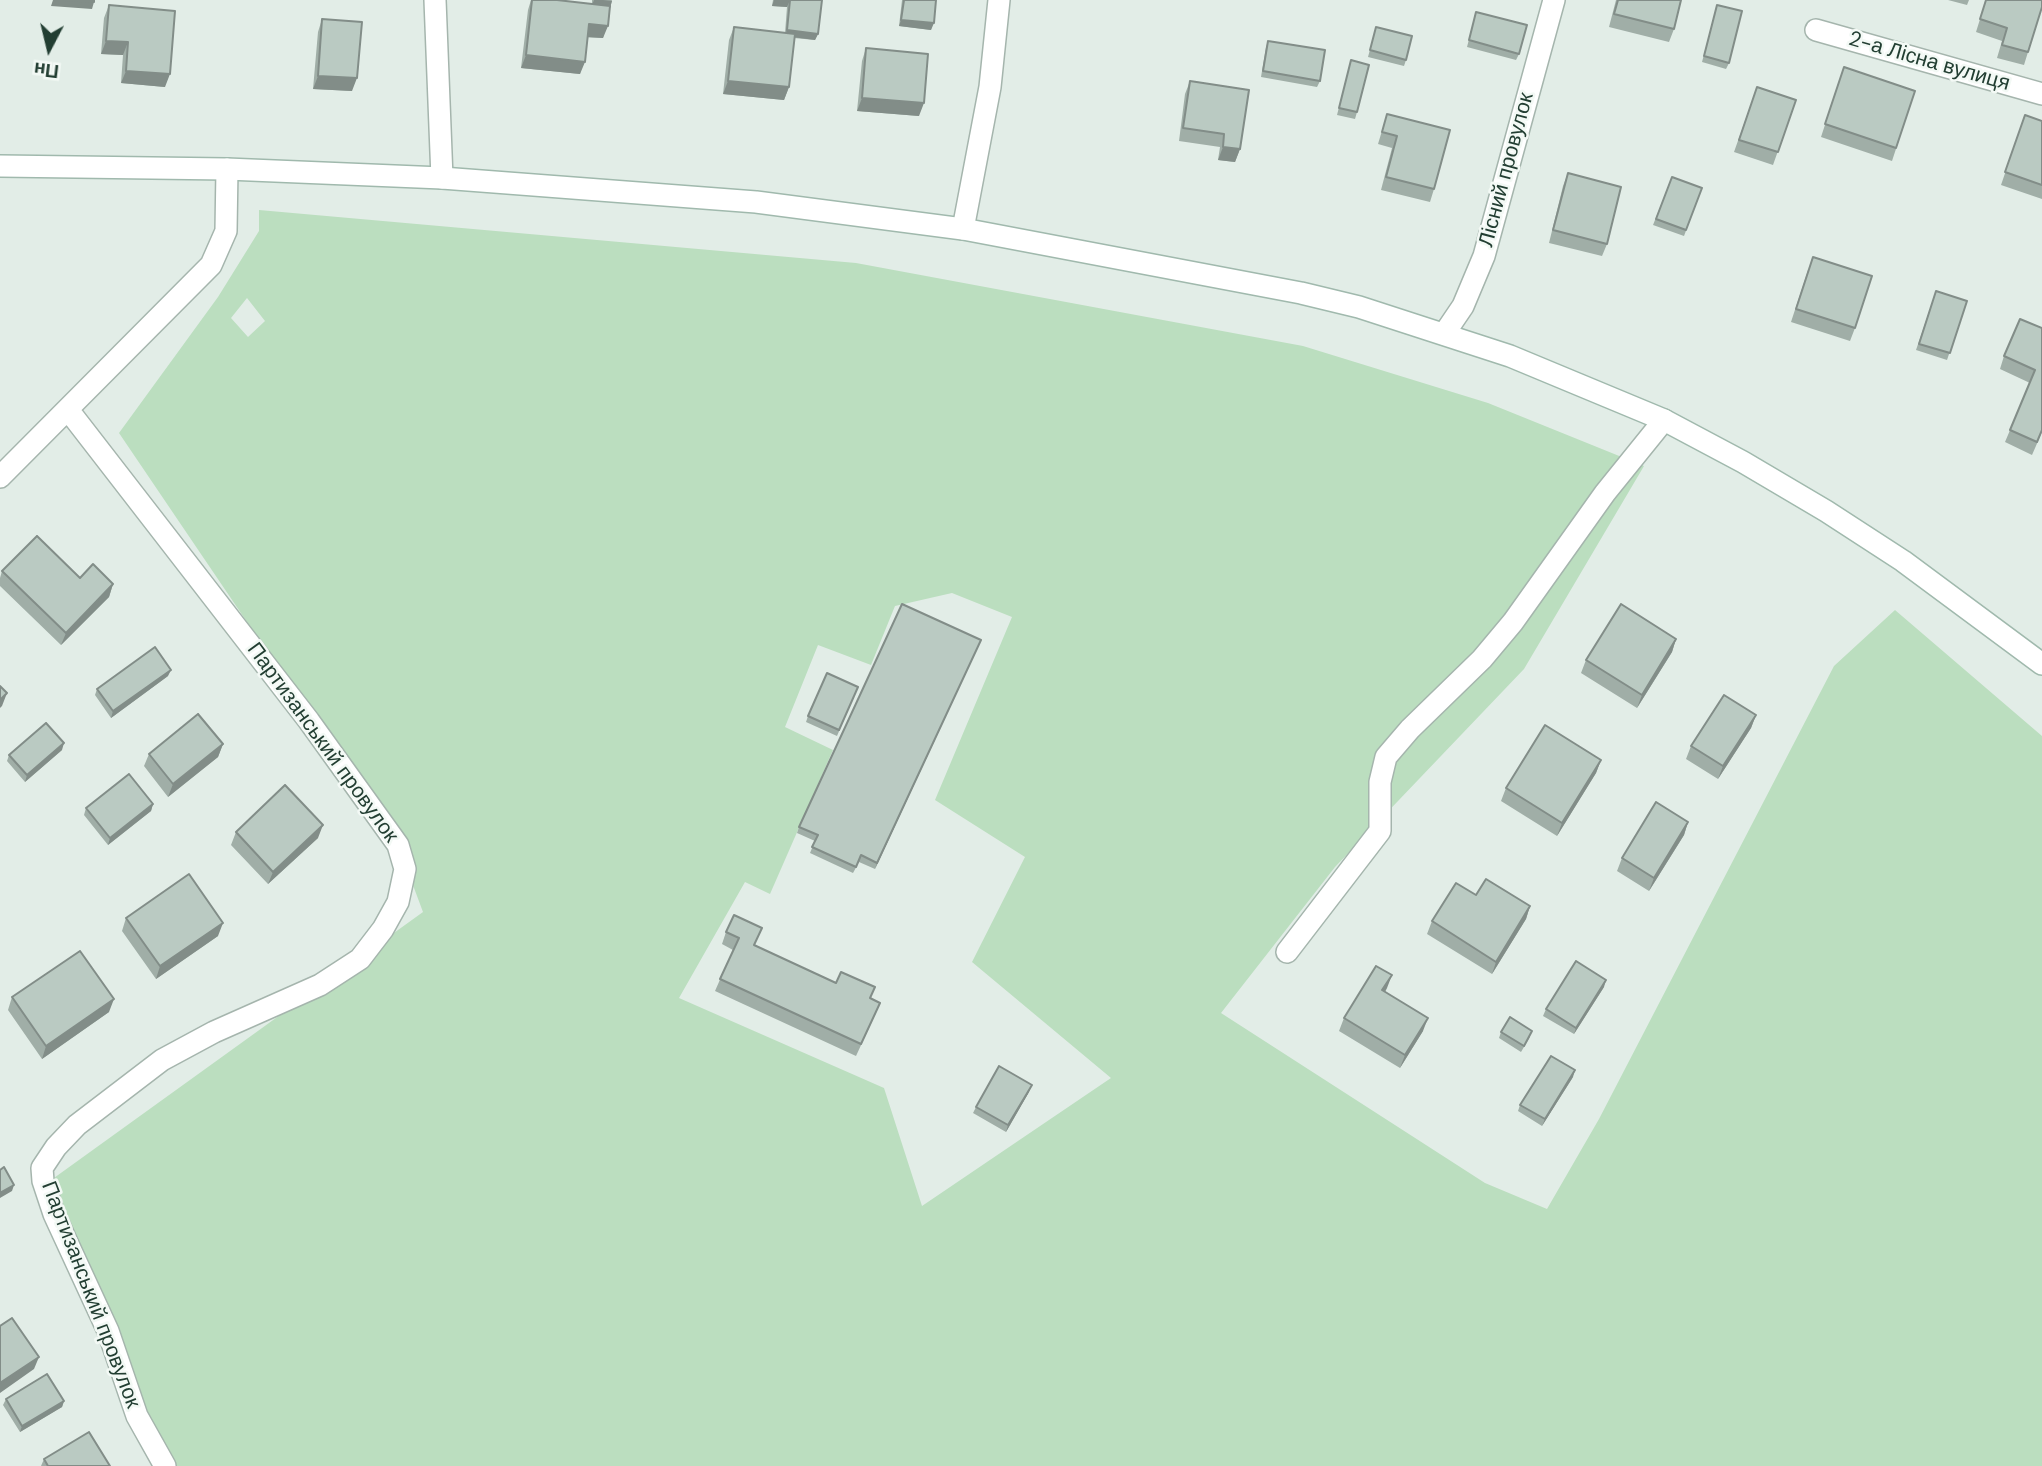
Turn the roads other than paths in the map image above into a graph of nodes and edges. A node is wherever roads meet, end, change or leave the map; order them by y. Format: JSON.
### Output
{"nodes":[{"id":1,"x":435,"y":0,"type":"edge"},
{"id":2,"x":999,"y":0,"type":"edge"},
{"id":3,"x":1554,"y":0,"type":"edge"},
{"id":4,"x":1816,"y":30,"type":"dead end"},
{"id":5,"x":2042,"y":94,"type":"edge"},
{"id":6,"x":0,"y":166,"type":"edge"},
{"id":7,"x":227,"y":169,"type":"junction"},
{"id":8,"x":442,"y":178,"type":"junction"},
{"id":9,"x":963,"y":229,"type":"junction"},
{"id":10,"x":1444,"y":334,"type":"junction"},
{"id":11,"x":69,"y":411,"type":"junction"},
{"id":12,"x":1664,"y":420,"type":"junction"},
{"id":13,"x":0,"y":477,"type":"edge"},
{"id":14,"x":2042,"y":664,"type":"edge"},
{"id":15,"x":1287,"y":952,"type":"dead end"},
{"id":16,"x":165,"y":1466,"type":"edge"}],
"edges":[{"from":1,"to":8,"type":"street"},
{"from":2,"to":9,"type":"street"},
{"from":3,"to":10,"type":"street","name":"Лісний провулок"},
{"from":4,"to":5,"type":"street","name":"2-а Лісна вулиця"},
{"from":6,"to":7,"type":"street"},
{"from":7,"to":8,"type":"street"},
{"from":7,"to":11,"type":"street"},
{"from":8,"to":9,"type":"street"},
{"from":9,"to":10,"type":"street"},
{"from":10,"to":12,"type":"street"},
{"from":11,"to":13,"type":"street"},
{"from":11,"to":16,"type":"street","name":"Партизанський провулок"},
{"from":12,"to":14,"type":"street"},
{"from":12,"to":15,"type":"street"}]}
